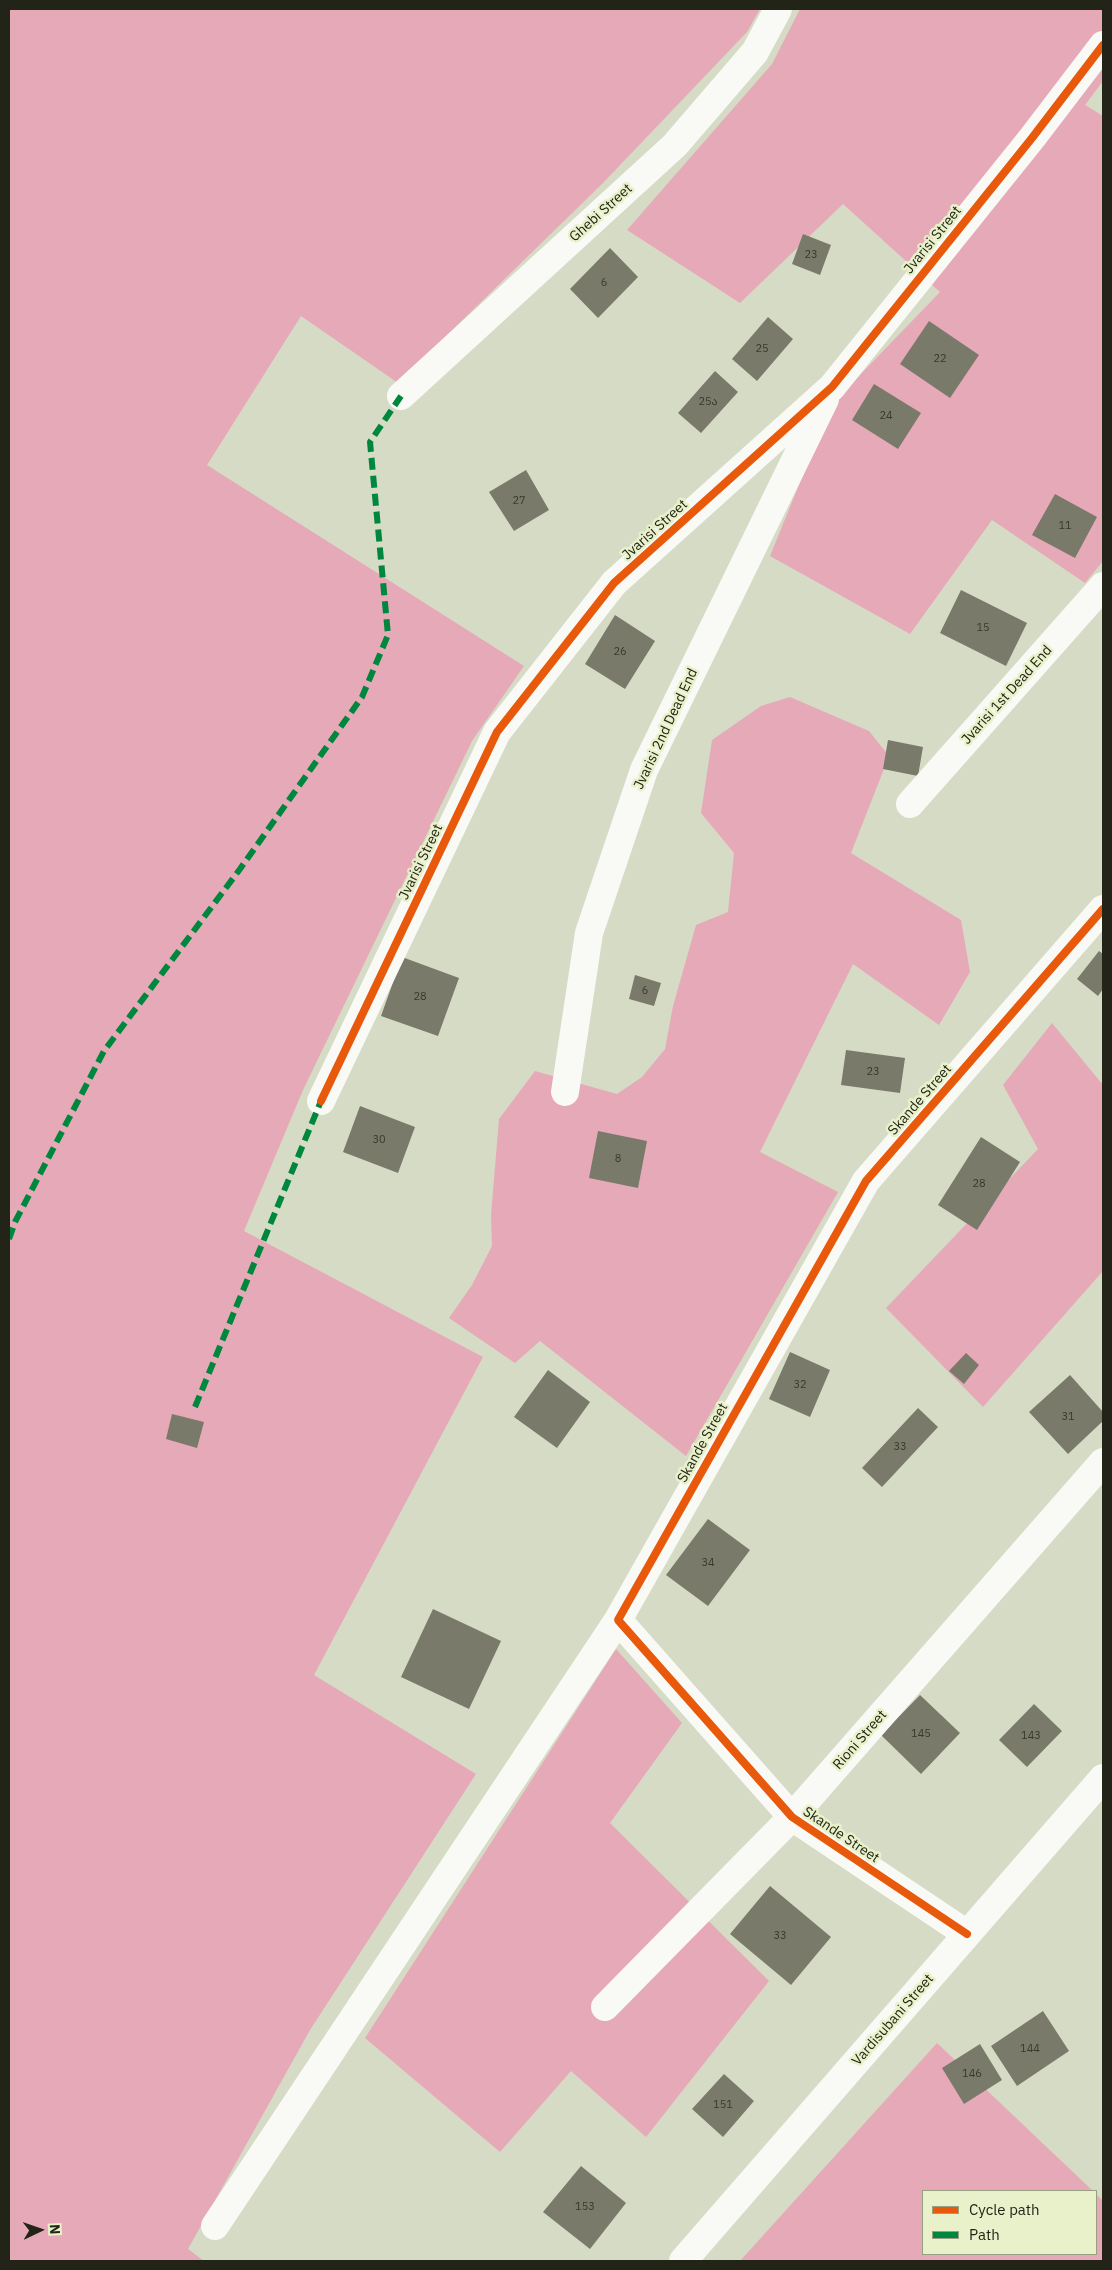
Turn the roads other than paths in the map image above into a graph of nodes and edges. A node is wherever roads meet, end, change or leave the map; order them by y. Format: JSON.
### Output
{"nodes":[{"id":1,"x":778,"y":9,"type":"edge"},
{"id":2,"x":1103,"y":45,"type":"edge"},
{"id":3,"x":832,"y":387,"type":"junction"},
{"id":4,"x":401,"y":396,"type":"dead end"},
{"id":5,"x":1103,"y":586,"type":"edge"},
{"id":6,"x":910,"y":804,"type":"dead end"},
{"id":7,"x":1103,"y":909,"type":"edge"},
{"id":8,"x":565,"y":1092,"type":"dead end"},
{"id":9,"x":321,"y":1101,"type":"dead end"},
{"id":10,"x":1103,"y":1462,"type":"edge"},
{"id":11,"x":618,"y":1620,"type":"junction"},
{"id":12,"x":1103,"y":1778,"type":"edge"},
{"id":13,"x":792,"y":1817,"type":"junction"},
{"id":14,"x":967,"y":1934,"type":"junction"},
{"id":15,"x":605,"y":2007,"type":"dead end"},
{"id":16,"x":215,"y":2226,"type":"dead end"},
{"id":17,"x":683,"y":2261,"type":"edge"}],
"edges":[{"from":1,"to":4,"type":"street","name":"Ghebi Street"},
{"from":2,"to":3,"type":"street","name":"Jvarisi Street"},
{"from":3,"to":8,"type":"street","name":"Jvarisi 2nd Dead End"},
{"from":3,"to":9,"type":"street","name":"Jvarisi Street"},
{"from":5,"to":6,"type":"street","name":"Jvarisi 1st Dead End"},
{"from":7,"to":11,"type":"street","name":"Skande Street"},
{"from":10,"to":13,"type":"street","name":"Rioni Street"},
{"from":11,"to":13,"type":"street","name":"Skande Street"},
{"from":11,"to":16,"type":"street"},
{"from":12,"to":14,"type":"street","name":"Vardisubani Street"},
{"from":13,"to":14,"type":"street","name":"Skande Street"},
{"from":13,"to":15,"type":"street","name":"Rioni Street"},
{"from":14,"to":17,"type":"street","name":"Vardisubani Street"}]}
